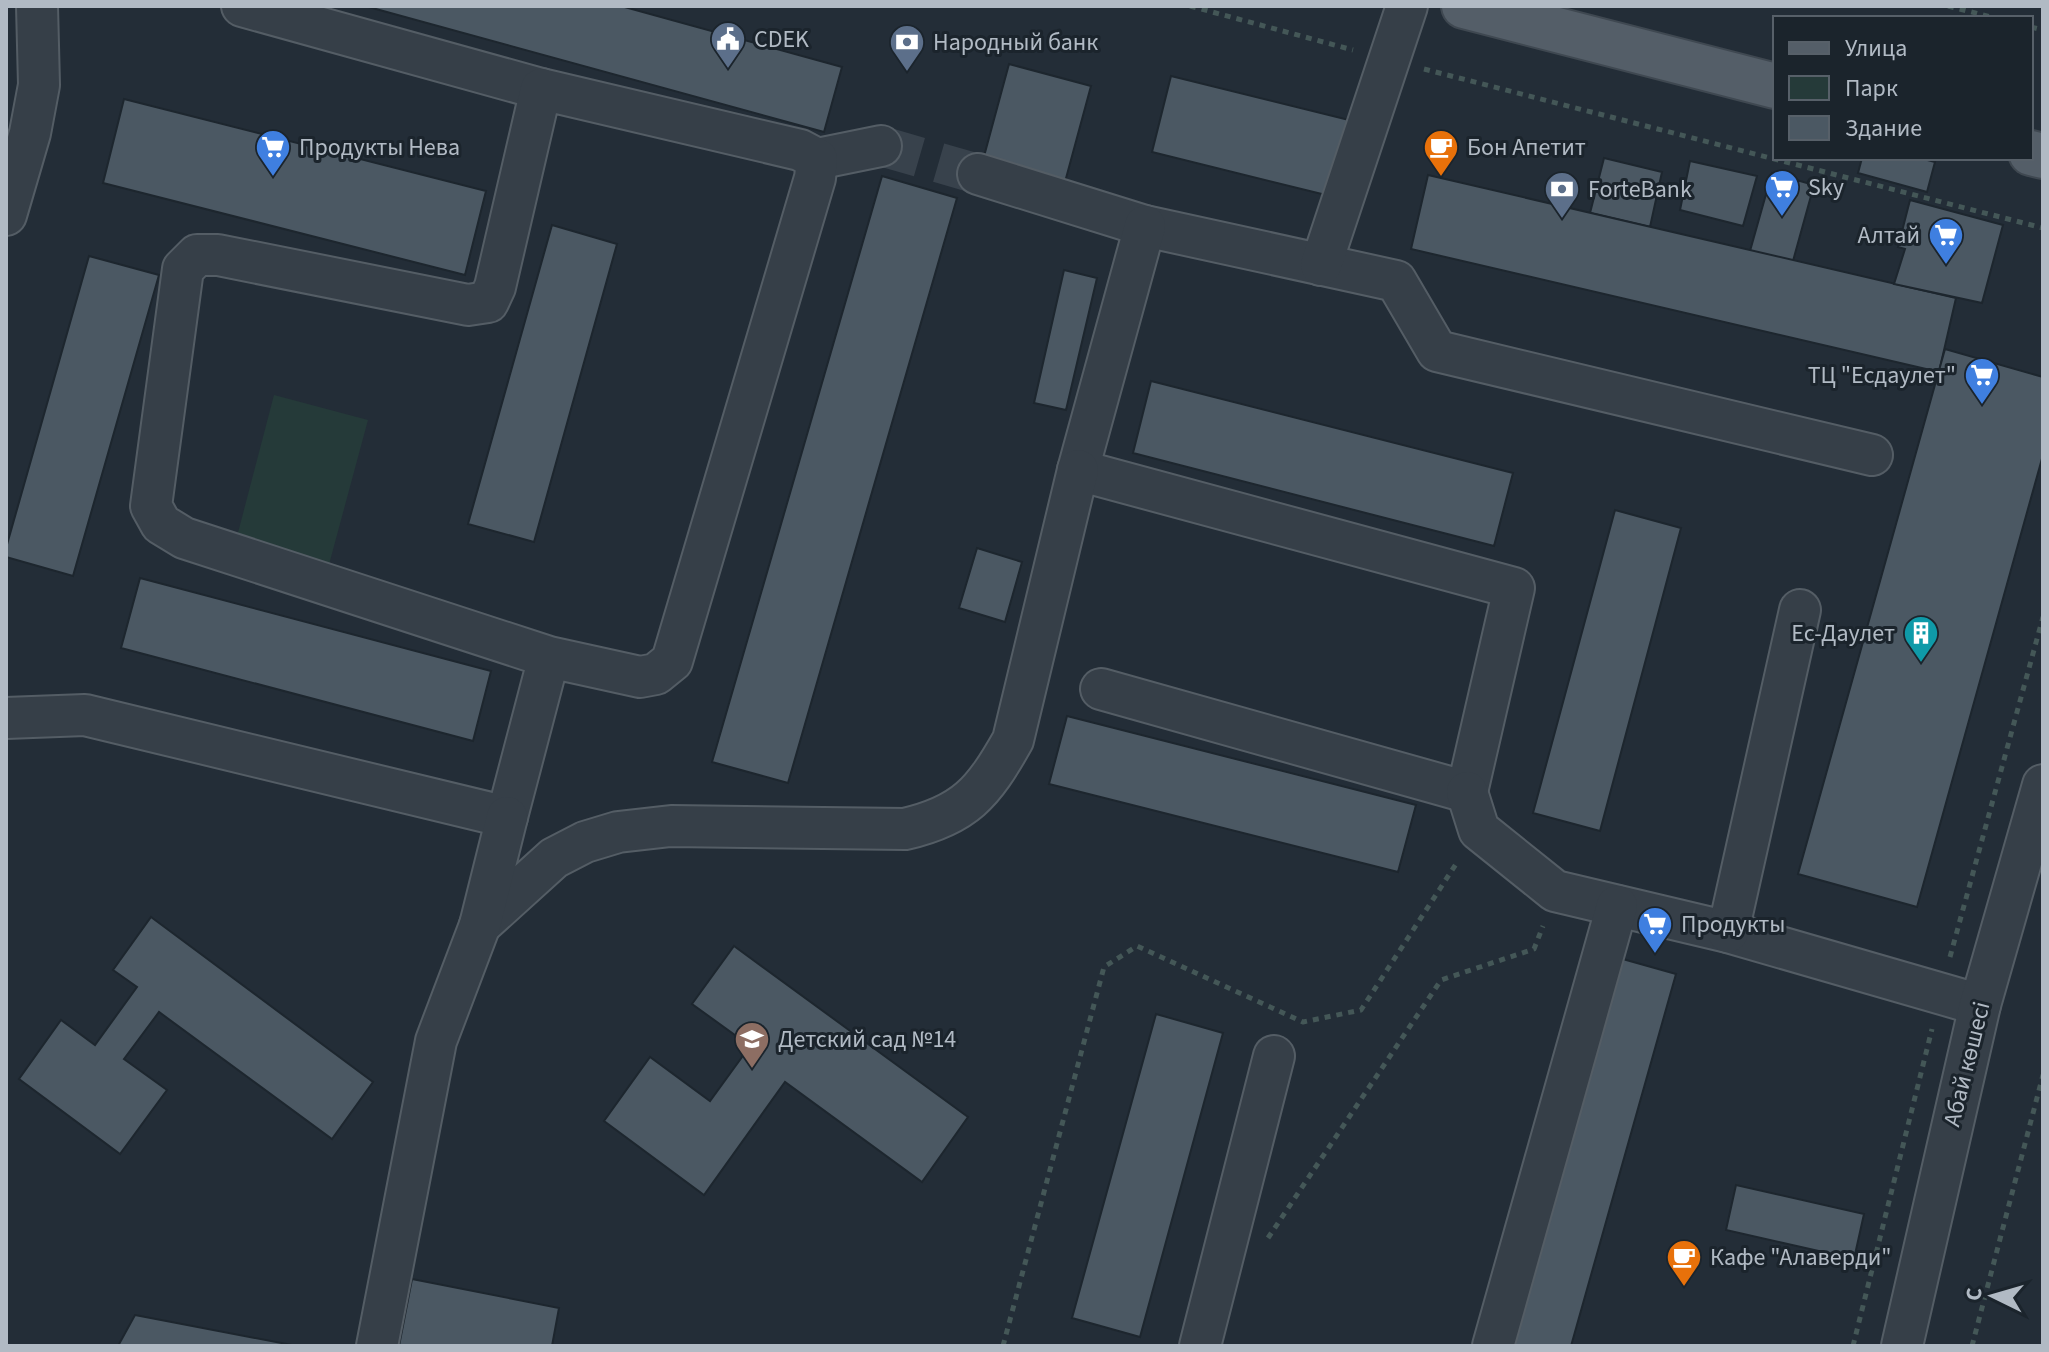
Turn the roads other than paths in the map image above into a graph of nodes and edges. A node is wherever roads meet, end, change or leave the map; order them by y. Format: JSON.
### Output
{"nodes":[{"id":1,"x":37,"y":6,"type":"edge"},
{"id":2,"x":242,"y":6,"type":"edge"},
{"id":3,"x":1407,"y":6,"type":"edge"},
{"id":4,"x":1464,"y":6,"type":"edge"},
{"id":5,"x":289,"y":12,"type":"edge"},
{"id":6,"x":1773,"y":85,"type":"edge"},
{"id":7,"x":541,"y":89,"type":"junction"},
{"id":8,"x":881,"y":146,"type":"tunnel mouth"},
{"id":9,"x":817,"y":159,"type":"junction"},
{"id":10,"x":978,"y":174,"type":"tunnel mouth"},
{"id":11,"x":6,"y":215,"type":"edge"},
{"id":12,"x":1145,"y":226,"type":"junction"},
{"id":13,"x":1321,"y":265,"type":"junction"},
{"id":14,"x":1872,"y":455,"type":"dead end"},
{"id":15,"x":1078,"y":470,"type":"junction"},
{"id":16,"x":1800,"y":610,"type":"dead end"},
{"id":17,"x":549,"y":657,"type":"junction"},
{"id":18,"x":1101,"y":689,"type":"dead end"},
{"id":19,"x":6,"y":718,"type":"edge"},
{"id":20,"x":2043,"y":785,"type":"edge"},
{"id":21,"x":1467,"y":792,"type":"junction"},
{"id":22,"x":507,"y":817,"type":"junction"},
{"id":23,"x":1617,"y":906,"type":"junction"},
{"id":24,"x":480,"y":925,"type":"junction"},
{"id":25,"x":1728,"y":932,"type":"junction"},
{"id":26,"x":1980,"y":1005,"type":"junction"},
{"id":27,"x":1274,"y":1056,"type":"dead end"},
{"id":28,"x":377,"y":1346,"type":"edge"},
{"id":29,"x":1200,"y":1346,"type":"edge"},
{"id":30,"x":1493,"y":1346,"type":"edge"},
{"id":31,"x":1902,"y":1346,"type":"edge"}],
"edges":[{"from":1,"to":11,"type":"street"},
{"from":2,"to":5,"type":"street"},
{"from":3,"to":13,"type":"street"},
{"from":4,"to":6,"type":"main road"},
{"from":5,"to":7,"type":"street"},
{"from":7,"to":9,"type":"street"},
{"from":7,"to":17,"type":"street"},
{"from":8,"to":9,"type":"street"},
{"from":9,"to":17,"type":"street"},
{"from":10,"to":12,"type":"street"},
{"from":12,"to":13,"type":"street"},
{"from":12,"to":15,"type":"street"},
{"from":13,"to":14,"type":"street"},
{"from":15,"to":21,"type":"street"},
{"from":15,"to":24,"type":"street"},
{"from":16,"to":25,"type":"street"},
{"from":17,"to":22,"type":"street"},
{"from":18,"to":21,"type":"street"},
{"from":19,"to":22,"type":"street"},
{"from":20,"to":26,"type":"street","name":"Абай көшесі"},
{"from":21,"to":23,"type":"street"},
{"from":22,"to":24,"type":"street"},
{"from":23,"to":25,"type":"street"},
{"from":23,"to":30,"type":"street"},
{"from":24,"to":28,"type":"street"},
{"from":25,"to":26,"type":"street"},
{"from":26,"to":31,"type":"street","name":"Абай көшесі"},
{"from":27,"to":29,"type":"street"}]}
